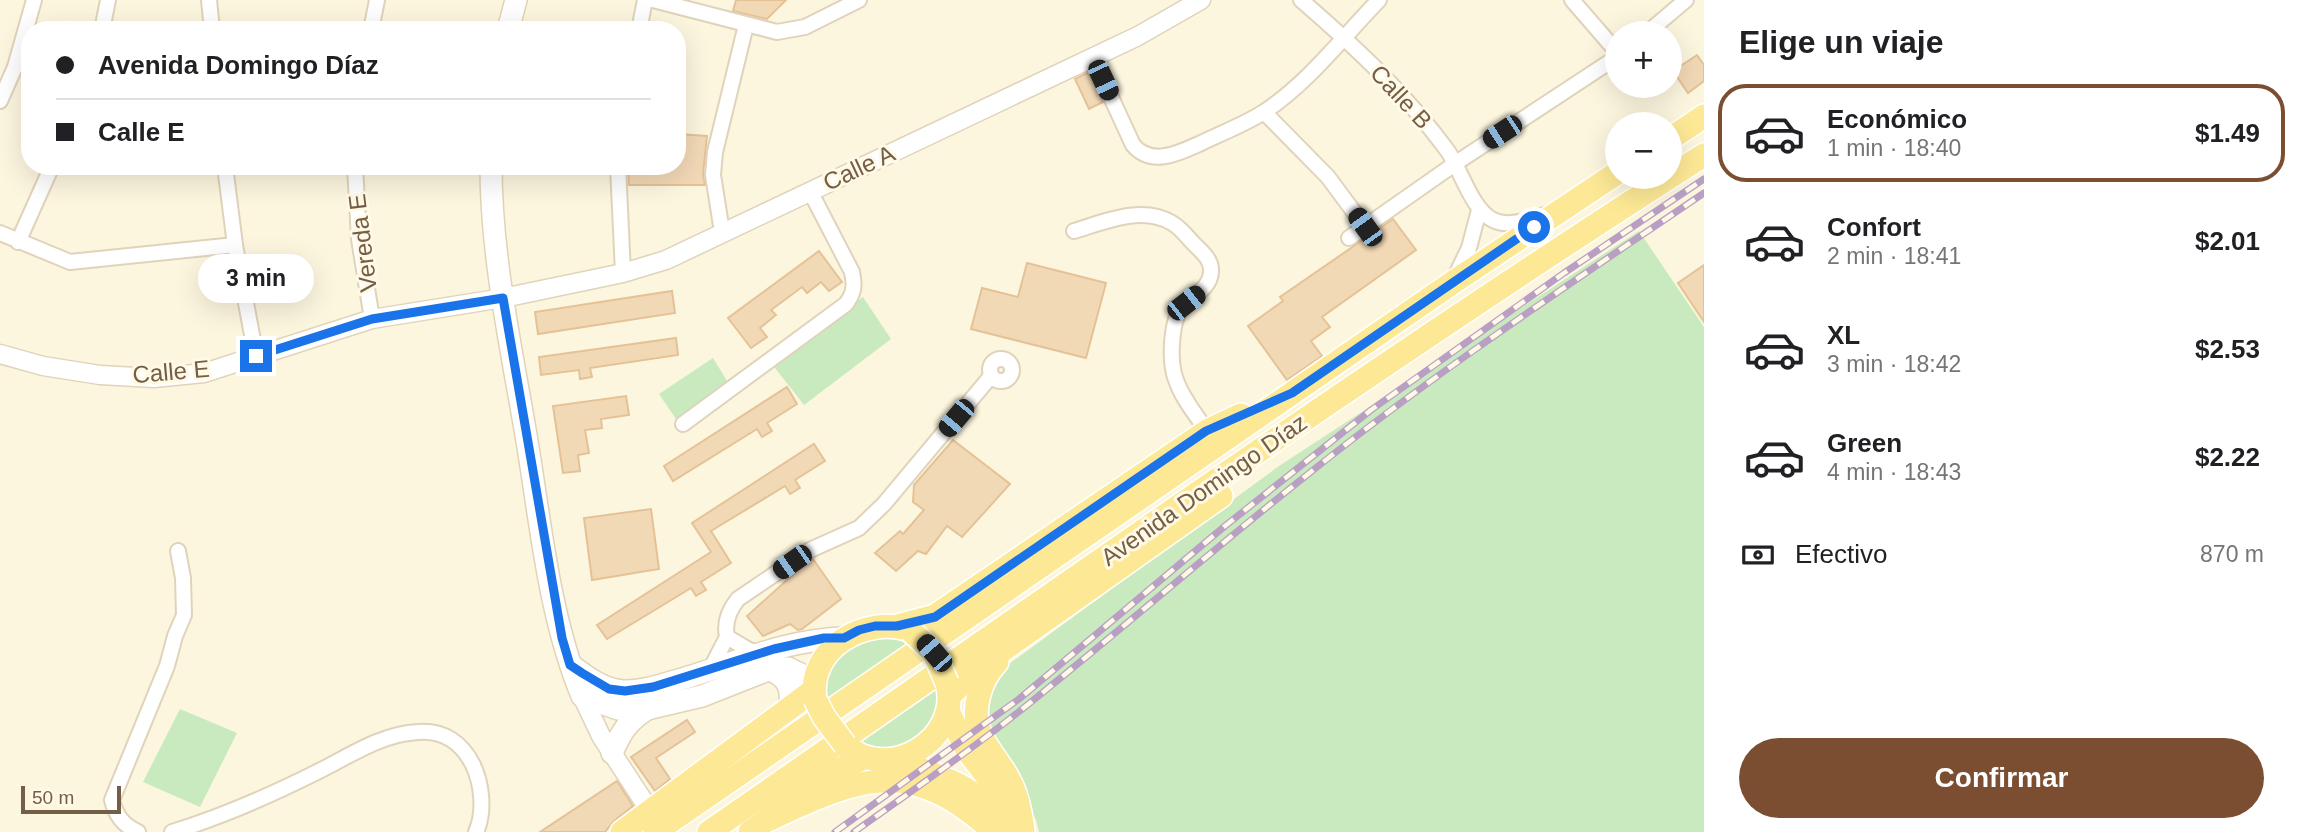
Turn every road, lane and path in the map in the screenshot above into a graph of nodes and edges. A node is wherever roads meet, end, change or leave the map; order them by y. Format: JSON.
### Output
{"nodes":[{"id":1,"x":34,"y":0,"type":"edge"},
{"id":2,"x":108,"y":0,"type":"edge"},
{"id":3,"x":209,"y":0,"type":"edge"},
{"id":4,"x":377,"y":0,"type":"edge"},
{"id":5,"x":516,"y":0,"type":"edge"},
{"id":6,"x":645,"y":0,"type":"edge"},
{"id":7,"x":653,"y":0,"type":"edge"},
{"id":8,"x":859,"y":0,"type":"edge"},
{"id":9,"x":1201,"y":0,"type":"edge"},
{"id":10,"x":1301,"y":0,"type":"edge"},
{"id":11,"x":1379,"y":0,"type":"edge"},
{"id":12,"x":1572,"y":0,"type":"edge"},
{"id":13,"x":1686,"y":0,"type":"edge"},
{"id":14,"x":28,"y":21,"type":"edge"},
{"id":15,"x":104,"y":21,"type":"edge"},
{"id":16,"x":211,"y":21,"type":"edge"},
{"id":17,"x":373,"y":21,"type":"edge"},
{"id":18,"x":510,"y":21,"type":"edge"},
{"id":19,"x":641,"y":21,"type":"edge"},
{"id":20,"x":1661,"y":21,"type":"edge"},
{"id":21,"x":746,"y":25,"type":"junction"},
{"id":22,"x":1343,"y":37,"type":"junction"},
{"id":23,"x":1605,"y":40,"type":"edge"},
{"id":24,"x":21,"y":47,"type":"edge"},
{"id":25,"x":1093,"y":58,"type":"junction"},
{"id":26,"x":1605,"y":63,"type":"edge"},
{"id":27,"x":0,"y":101,"type":"edge"},
{"id":28,"x":1264,"y":112,"type":"junction"},
{"id":29,"x":1704,"y":117,"type":"edge"},
{"id":30,"x":1682,"y":131,"type":"edge"},
{"id":31,"x":1704,"y":155,"type":"edge"},
{"id":32,"x":1456,"y":163,"type":"junction"},
{"id":33,"x":48,"y":175,"type":"edge"},
{"id":34,"x":226,"y":175,"type":"edge"},
{"id":35,"x":355,"y":175,"type":"edge"},
{"id":36,"x":491,"y":175,"type":"edge"},
{"id":37,"x":619,"y":175,"type":"edge"},
{"id":38,"x":1605,"y":181,"type":"edge"},
{"id":39,"x":810,"y":191,"type":"junction"},
{"id":40,"x":1479,"y":210,"type":"junction"},
{"id":41,"x":1555,"y":213,"type":"junction"},
{"id":42,"x":1365,"y":227,"type":"junction"},
{"id":43,"x":1074,"y":231,"type":"dead end"},
{"id":44,"x":722,"y":232,"type":"junction"},
{"id":45,"x":0,"y":233,"type":"edge"},
{"id":46,"x":1349,"y":238,"type":"dead end"},
{"id":47,"x":18,"y":242,"type":"junction"},
{"id":48,"x":235,"y":245,"type":"junction"},
{"id":49,"x":624,"y":273,"type":"junction"},
{"id":50,"x":1452,"y":283,"type":"junction"},
{"id":51,"x":503,"y":298,"type":"junction"},
{"id":52,"x":372,"y":319,"type":"junction"},
{"id":53,"x":0,"y":354,"type":"edge"},
{"id":54,"x":256,"y":356,"type":"junction"},
{"id":55,"x":991,"y":376,"type":"dead end"},
{"id":56,"x":1369,"y":376,"type":"junction"},
{"id":57,"x":1292,"y":393,"type":"junction"},
{"id":58,"x":684,"y":424,"type":"dead end"},
{"id":59,"x":1206,"y":431,"type":"junction"},
{"id":60,"x":178,"y":551,"type":"dead end"},
{"id":61,"x":904,"y":628,"type":"junction"},
{"id":62,"x":727,"y":637,"type":"junction"},
{"id":63,"x":844,"y":638,"type":"junction"},
{"id":64,"x":1014,"y":644,"type":"junction"},
{"id":65,"x":764,"y":661,"type":"junction"},
{"id":66,"x":570,"y":665,"type":"junction"},
{"id":67,"x":710,"y":670,"type":"junction"},
{"id":68,"x":815,"y":690,"type":"junction"},
{"id":69,"x":582,"y":696,"type":"junction"},
{"id":70,"x":948,"y":696,"type":"junction"},
{"id":71,"x":647,"y":709,"type":"junction"},
{"id":72,"x":789,"y":709,"type":"junction"},
{"id":73,"x":854,"y":752,"type":"junction"},
{"id":74,"x":612,"y":753,"type":"junction"},
{"id":75,"x":894,"y":761,"type":"junction"},
{"id":76,"x":770,"y":819,"type":"junction"},
{"id":77,"x":653,"y":821,"type":"edge"},
{"id":78,"x":138,"y":832,"type":"edge"},
{"id":79,"x":172,"y":832,"type":"edge"},
{"id":80,"x":476,"y":832,"type":"edge"},
{"id":81,"x":622,"y":832,"type":"edge"},
{"id":82,"x":709,"y":832,"type":"edge"},
{"id":83,"x":750,"y":832,"type":"edge"},
{"id":84,"x":993,"y":832,"type":"edge"},
{"id":85,"x":1005,"y":832,"type":"edge"},
{"id":86,"x":1021,"y":832,"type":"edge"}],
"edges":[{"from":1,"to":14,"type":"street"},
{"from":2,"to":15,"type":"street"},
{"from":3,"to":16,"type":"street"},
{"from":4,"to":17,"type":"street"},
{"from":5,"to":18,"type":"main road"},
{"from":6,"to":19,"type":"street"},
{"from":7,"to":21,"type":"street"},
{"from":8,"to":21,"type":"street"},
{"from":9,"to":25,"type":"street","name":"Calle A"},
{"from":10,"to":22,"type":"street","name":"Calle B"},
{"from":11,"to":22,"type":"street"},
{"from":12,"to":23,"type":"street"},
{"from":13,"to":20,"type":"street"},
{"from":21,"to":44,"type":"street"},
{"from":22,"to":28,"type":"street"},
{"from":22,"to":32,"type":"street","name":"Calle B"},
{"from":24,"to":27,"type":"street"},
{"from":25,"to":28,"type":"street"},
{"from":25,"to":39,"type":"street","name":"Calle A"},
{"from":26,"to":32,"type":"street"},
{"from":28,"to":42,"type":"street"},
{"from":29,"to":30,"type":"main road"},
{"from":31,"to":56,"type":"main road","name":"Avenida Domingo Díaz"},
{"from":32,"to":40,"type":"street","name":"Calle B"},
{"from":32,"to":42,"type":"street"},
{"from":33,"to":47,"type":"street"},
{"from":34,"to":48,"type":"street"},
{"from":35,"to":52,"type":"street","name":"Vereda E"},
{"from":36,"to":51,"type":"main road"},
{"from":37,"to":49,"type":"street"},
{"from":38,"to":41,"type":"main road","name":"Avenida Domingo Díaz"},
{"from":39,"to":44,"type":"street","name":"Calle A"},
{"from":39,"to":58,"type":"street"},
{"from":40,"to":41,"type":"street"},
{"from":40,"to":50,"type":"street"},
{"from":41,"to":50,"type":"main road","name":"Avenida Domingo Díaz"},
{"from":42,"to":46,"type":"street"},
{"from":43,"to":59,"type":"street"},
{"from":44,"to":49,"type":"street","name":"Calle A"},
{"from":45,"to":47,"type":"street"},
{"from":47,"to":48,"type":"street"},
{"from":48,"to":54,"type":"street"},
{"from":49,"to":51,"type":"street","name":"Calle A"},
{"from":50,"to":57,"type":"main road","name":"Avenida Domingo Díaz"},
{"from":51,"to":52,"type":"street","name":"Calle E"},
{"from":51,"to":66,"type":"main road"},
{"from":52,"to":54,"type":"street","name":"Calle E"},
{"from":53,"to":54,"type":"street","name":"Calle E"},
{"from":55,"to":62,"type":"street"},
{"from":56,"to":64,"type":"main road"},
{"from":56,"to":82,"type":"main road","name":"Avenida Domingo Díaz"},
{"from":57,"to":59,"type":"main road"},
{"from":57,"to":77,"type":"main road","name":"Avenida Domingo Díaz"},
{"from":59,"to":61,"type":"main road"},
{"from":60,"to":78,"type":"street"},
{"from":61,"to":63,"type":"main road"},
{"from":61,"to":70,"type":"main road","bridge":true},
{"from":62,"to":65,"type":"street"},
{"from":62,"to":67,"type":"street"},
{"from":63,"to":65,"type":"main road"},
{"from":63,"to":68,"type":"main road"},
{"from":64,"to":70,"type":"main road"},
{"from":64,"to":86,"type":"main road"},
{"from":65,"to":67,"type":"main road"},
{"from":65,"to":68,"type":"main road"},
{"from":65,"to":71,"type":"main road"},
{"from":65,"to":72,"type":"main road"},
{"from":66,"to":67,"type":"main road"},
{"from":66,"to":69,"type":"main road"},
{"from":68,"to":72,"type":"main road"},
{"from":68,"to":73,"type":"main road","bridge":true},
{"from":69,"to":71,"type":"main road"},
{"from":69,"to":74,"type":"street"},
{"from":70,"to":75,"type":"main road"},
{"from":70,"to":86,"type":"main road"},
{"from":71,"to":74,"type":"main road"},
{"from":72,"to":77,"type":"main road"},
{"from":73,"to":75,"type":"main road"},
{"from":73,"to":76,"type":"main road"},
{"from":74,"to":77,"type":"street"},
{"from":75,"to":85,"type":"main road"},
{"from":76,"to":83,"type":"main road"},
{"from":76,"to":84,"type":"main road"},
{"from":77,"to":81,"type":"main road"},
{"from":79,"to":80,"type":"street"}]}
